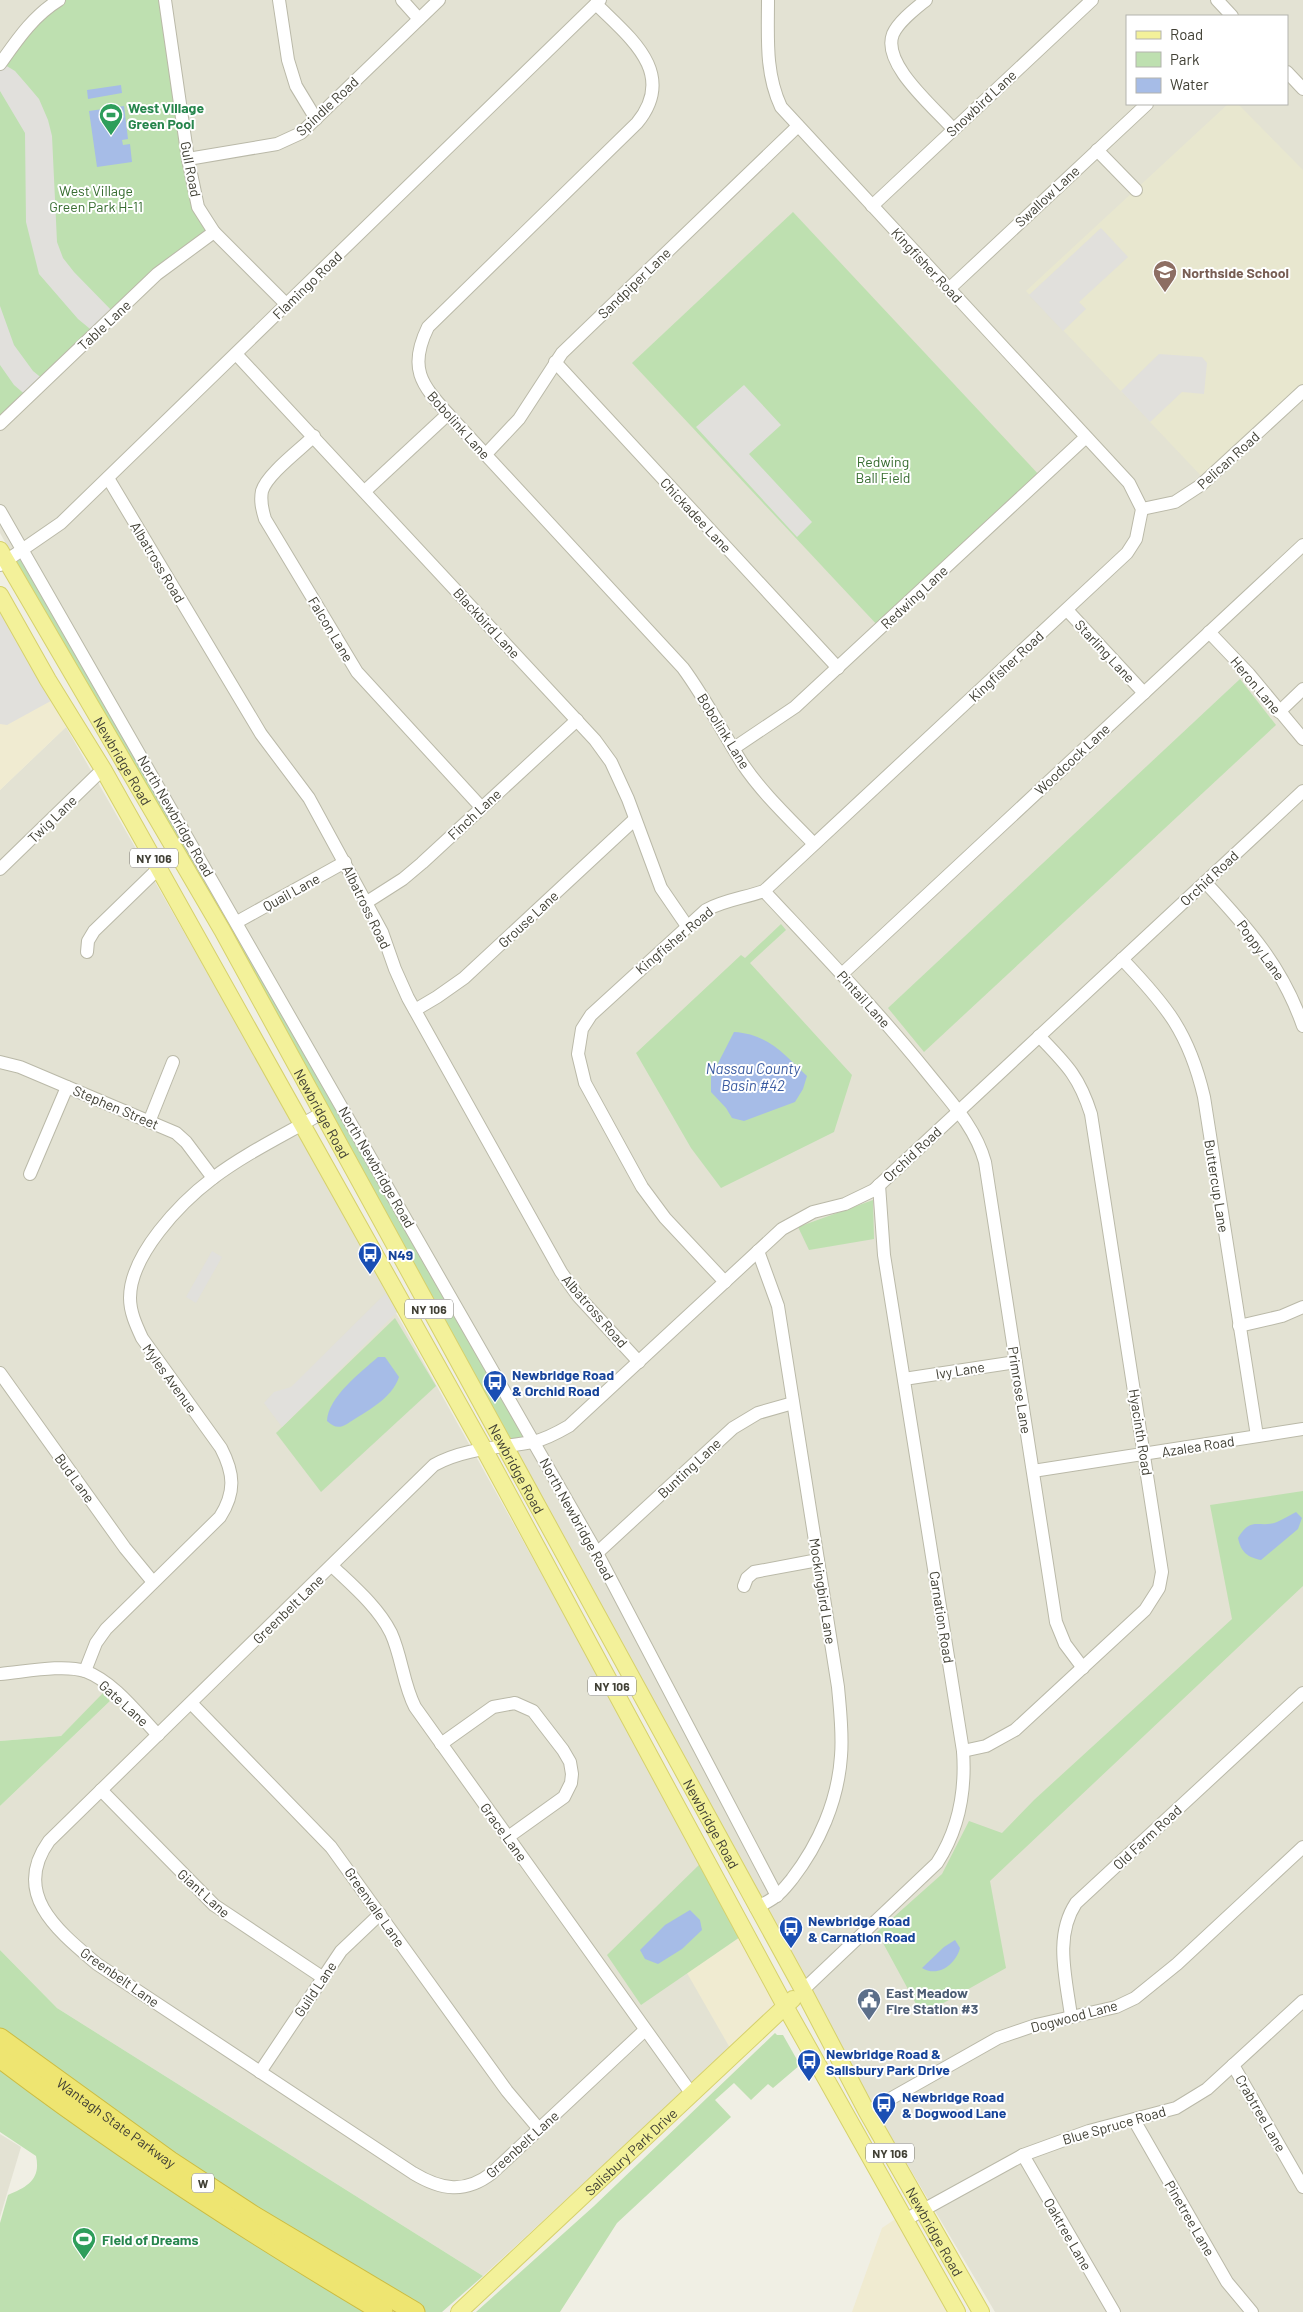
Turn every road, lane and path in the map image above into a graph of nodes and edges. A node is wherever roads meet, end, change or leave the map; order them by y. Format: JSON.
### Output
{"nodes":[{"id":1,"x":59,"y":0,"type":"edge"},
{"id":2,"x":164,"y":0,"type":"edge"},
{"id":3,"x":279,"y":0,"type":"edge"},
{"id":4,"x":402,"y":0,"type":"edge"},
{"id":5,"x":438,"y":0,"type":"edge"},
{"id":6,"x":768,"y":0,"type":"edge"},
{"id":7,"x":926,"y":0,"type":"edge"},
{"id":8,"x":1092,"y":0,"type":"edge"},
{"id":9,"x":1217,"y":0,"type":"edge"},
{"id":10,"x":598,"y":2,"type":"edge"},
{"id":11,"x":1231,"y":15,"type":"edge"},
{"id":12,"x":419,"y":19,"type":"junction"},
{"id":13,"x":0,"y":64,"type":"edge"},
{"id":14,"x":1288,"y":73,"type":"edge"},
{"id":15,"x":1303,"y":89,"type":"edge"},
{"id":16,"x":1146,"y":105,"type":"edge"},
{"id":17,"x":316,"y":119,"type":"junction"},
{"id":18,"x":798,"y":126,"type":"junction"},
{"id":19,"x":953,"y":128,"type":"junction"},
{"id":20,"x":1097,"y":150,"type":"junction"},
{"id":21,"x":188,"y":159,"type":"junction"},
{"id":22,"x":1136,"y":190,"type":"dead end"},
{"id":23,"x":872,"y":206,"type":"junction"},
{"id":24,"x":214,"y":232,"type":"junction"},
{"id":25,"x":948,"y":288,"type":"junction"},
{"id":26,"x":287,"y":305,"type":"junction"},
{"id":27,"x":236,"y":354,"type":"junction"},
{"id":28,"x":554,"y":362,"type":"junction"},
{"id":29,"x":1303,"y":391,"type":"edge"},
{"id":30,"x":448,"y":414,"type":"junction"},
{"id":31,"x":0,"y":424,"type":"edge"},
{"id":32,"x":314,"y":436,"type":"junction"},
{"id":33,"x":1086,"y":436,"type":"junction"},
{"id":34,"x":486,"y":454,"type":"junction"},
{"id":35,"x":108,"y":478,"type":"junction"},
{"id":36,"x":365,"y":491,"type":"junction"},
{"id":37,"x":1142,"y":509,"type":"junction"},
{"id":38,"x":0,"y":511,"type":"edge"},
{"id":39,"x":1303,"y":545,"type":"edge"},
{"id":40,"x":23,"y":550,"type":"junction"},
{"id":41,"x":2,"y":558,"type":"edge"},
{"id":42,"x":0,"y":595,"type":"edge"},
{"id":43,"x":1067,"y":610,"type":"junction"},
{"id":44,"x":1209,"y":632,"type":"junction"},
{"id":45,"x":838,"y":668,"type":"junction"},
{"id":46,"x":1303,"y":690,"type":"edge"},
{"id":47,"x":1144,"y":693,"type":"junction"},
{"id":48,"x":1279,"y":712,"type":"junction"},
{"id":49,"x":577,"y":720,"type":"junction"},
{"id":50,"x":1303,"y":739,"type":"edge"},
{"id":51,"x":734,"y":748,"type":"junction"},
{"id":52,"x":103,"y":769,"type":"junction"},
{"id":53,"x":1303,"y":791,"type":"edge"},
{"id":54,"x":481,"y":807,"type":"junction"},
{"id":55,"x":634,"y":820,"type":"junction"},
{"id":56,"x":814,"y":844,"type":"junction"},
{"id":57,"x":345,"y":862,"type":"junction"},
{"id":58,"x":159,"y":868,"type":"junction"},
{"id":59,"x":0,"y":869,"type":"edge"},
{"id":60,"x":1205,"y":882,"type":"junction"},
{"id":61,"x":764,"y":891,"type":"junction"},
{"id":62,"x":367,"y":902,"type":"junction"},
{"id":63,"x":237,"y":922,"type":"junction"},
{"id":64,"x":687,"y":926,"type":"junction"},
{"id":65,"x":87,"y":952,"type":"dead end"},
{"id":66,"x":1122,"y":959,"type":"junction"},
{"id":67,"x":842,"y":974,"type":"junction"},
{"id":68,"x":415,"y":1010,"type":"junction"},
{"id":69,"x":1303,"y":1026,"type":"edge"},
{"id":70,"x":1040,"y":1036,"type":"junction"},
{"id":71,"x":0,"y":1062,"type":"edge"},
{"id":72,"x":173,"y":1062,"type":"dead end"},
{"id":73,"x":67,"y":1086,"type":"junction"},
{"id":74,"x":958,"y":1111,"type":"junction"},
{"id":75,"x":322,"y":1113,"type":"junction"},
{"id":76,"x":149,"y":1122,"type":"junction"},
{"id":77,"x":302,"y":1124,"type":"junction"},
{"id":78,"x":30,"y":1174,"type":"dead end"},
{"id":79,"x":213,"y":1178,"type":"junction"},
{"id":80,"x":879,"y":1185,"type":"junction"},
{"id":81,"x":758,"y":1252,"type":"junction"},
{"id":82,"x":725,"y":1282,"type":"junction"},
{"id":83,"x":1303,"y":1307,"type":"edge"},
{"id":84,"x":1239,"y":1326,"type":"junction"},
{"id":85,"x":639,"y":1362,"type":"junction"},
{"id":86,"x":1016,"y":1362,"type":"junction"},
{"id":87,"x":0,"y":1373,"type":"edge"},
{"id":88,"x":904,"y":1380,"type":"junction"},
{"id":89,"x":793,"y":1403,"type":"junction"},
{"id":90,"x":1303,"y":1429,"type":"edge"},
{"id":91,"x":1256,"y":1436,"type":"junction"},
{"id":92,"x":534,"y":1442,"type":"junction"},
{"id":93,"x":503,"y":1445,"type":"junction"},
{"id":94,"x":484,"y":1449,"type":"junction"},
{"id":95,"x":1144,"y":1454,"type":"junction"},
{"id":96,"x":1033,"y":1471,"type":"junction"},
{"id":97,"x":597,"y":1553,"type":"junction"},
{"id":98,"x":818,"y":1560,"type":"junction"},
{"id":99,"x":332,"y":1566,"type":"junction"},
{"id":100,"x":153,"y":1582,"type":"junction"},
{"id":101,"x":744,"y":1586,"type":"dead end"},
{"id":102,"x":1083,"y":1668,"type":"junction"},
{"id":103,"x":85,"y":1671,"type":"junction"},
{"id":104,"x":0,"y":1674,"type":"edge"},
{"id":105,"x":1303,"y":1693,"type":"edge"},
{"id":106,"x":191,"y":1703,"type":"junction"},
{"id":107,"x":658,"y":1727,"type":"junction"},
{"id":108,"x":158,"y":1734,"type":"junction"},
{"id":109,"x":639,"y":1737,"type":"junction"},
{"id":110,"x":442,"y":1744,"type":"junction"},
{"id":111,"x":963,"y":1752,"type":"junction"},
{"id":112,"x":101,"y":1790,"type":"junction"},
{"id":113,"x":508,"y":1837,"type":"junction"},
{"id":114,"x":1303,"y":1847,"type":"edge"},
{"id":115,"x":777,"y":1896,"type":"junction"},
{"id":116,"x":756,"y":1908,"type":"junction"},
{"id":117,"x":380,"y":1914,"type":"junction"},
{"id":118,"x":322,"y":1977,"type":"junction"},
{"id":119,"x":803,"y":1990,"type":"junction"},
{"id":120,"x":1303,"y":2001,"type":"edge"},
{"id":121,"x":785,"y":2006,"type":"junction"},
{"id":122,"x":1071,"y":2016,"type":"junction"},
{"id":123,"x":645,"y":2030,"type":"junction"},
{"id":124,"x":0,"y":2038,"type":"edge"},
{"id":125,"x":0,"y":2058,"type":"edge"},
{"id":126,"x":1233,"y":2065,"type":"junction"},
{"id":127,"x":260,"y":2072,"type":"junction"},
{"id":128,"x":691,"y":2093,"type":"junction"},
{"id":129,"x":867,"y":2112,"type":"junction"},
{"id":130,"x":1134,"y":2120,"type":"junction"},
{"id":131,"x":539,"y":2129,"type":"junction"},
{"id":132,"x":1023,"y":2155,"type":"junction"},
{"id":133,"x":1303,"y":2187,"type":"edge"},
{"id":134,"x":923,"y":2210,"type":"junction"},
{"id":135,"x":905,"y":2220,"type":"junction"},
{"id":136,"x":462,"y":2310,"type":"edge"},
{"id":137,"x":383,"y":2312,"type":"edge"},
{"id":138,"x":415,"y":2312,"type":"edge"},
{"id":139,"x":957,"y":2312,"type":"edge"},
{"id":140,"x":981,"y":2312,"type":"edge"},
{"id":141,"x":1114,"y":2312,"type":"edge"},
{"id":142,"x":1252,"y":2312,"type":"edge"}],
"edges":[{"from":1,"to":13,"type":"street"},
{"from":2,"to":21,"type":"street","name":"Gull Road"},
{"from":3,"to":17,"type":"street"},
{"from":4,"to":12,"type":"street"},
{"from":5,"to":12,"type":"street","name":"Spindle Road"},
{"from":6,"to":18,"type":"street","name":"Kingfisher Road"},
{"from":7,"to":19,"type":"street"},
{"from":8,"to":19,"type":"street","name":"Snowbird Lane"},
{"from":9,"to":11,"type":"street"},
{"from":10,"to":26,"type":"street","name":"Flamingo Road"},
{"from":10,"to":30,"type":"street","name":"Bobolink Lane"},
{"from":12,"to":17,"type":"street","name":"Spindle Road"},
{"from":14,"to":15,"type":"street"},
{"from":16,"to":20,"type":"street","name":"Swallow Lane"},
{"from":17,"to":21,"type":"street","name":"Spindle Road"},
{"from":18,"to":23,"type":"street","name":"Kingfisher Road"},
{"from":18,"to":28,"type":"street","name":"Sandpiper Lane"},
{"from":19,"to":23,"type":"street","name":"Snowbird Lane"},
{"from":20,"to":22,"type":"street"},
{"from":20,"to":25,"type":"street","name":"Swallow Lane"},
{"from":21,"to":24,"type":"street","name":"Gull Road"},
{"from":23,"to":25,"type":"street","name":"Kingfisher Road"},
{"from":24,"to":26,"type":"street","name":"Gull Road"},
{"from":24,"to":31,"type":"street","name":"Table Lane"},
{"from":25,"to":33,"type":"street","name":"Kingfisher Road"},
{"from":26,"to":27,"type":"street","name":"Flamingo Road"},
{"from":27,"to":32,"type":"street","name":"Blackbird Lane"},
{"from":27,"to":35,"type":"street","name":"Flamingo Road"},
{"from":28,"to":34,"type":"street","name":"Sandpiper Lane"},
{"from":28,"to":45,"type":"street","name":"Chickadee Lane"},
{"from":29,"to":37,"type":"street","name":"Pelican Road"},
{"from":30,"to":34,"type":"street","name":"Bobolink Lane"},
{"from":30,"to":36,"type":"street"},
{"from":32,"to":36,"type":"street","name":"Blackbird Lane"},
{"from":32,"to":54,"type":"street","name":"Falcon Lane"},
{"from":33,"to":37,"type":"street","name":"Kingfisher Road"},
{"from":33,"to":45,"type":"street","name":"Redwing Lane"},
{"from":34,"to":51,"type":"street","name":"Bobolink Lane"},
{"from":35,"to":40,"type":"street","name":"Flamingo Road"},
{"from":35,"to":57,"type":"street","name":"Albatross Road"},
{"from":36,"to":49,"type":"street","name":"Blackbird Lane"},
{"from":37,"to":43,"type":"street","name":"Kingfisher Road"},
{"from":38,"to":40,"type":"street","name":"North Newbridge Road"},
{"from":39,"to":44,"type":"street","name":"Woodcock Lane"},
{"from":40,"to":41,"type":"street","name":"Flamingo Road"},
{"from":40,"to":63,"type":"street","name":"North Newbridge Road"},
{"from":41,"to":75,"type":"main road","name":"Newbridge Road","number":"NY 106"},
{"from":42,"to":52,"type":"main road","name":"Newbridge Road","number":"NY 106"},
{"from":43,"to":47,"type":"street","name":"Starling Lane"},
{"from":43,"to":56,"type":"street","name":"Kingfisher Road"},
{"from":44,"to":47,"type":"street","name":"Woodcock Lane"},
{"from":44,"to":48,"type":"street","name":"Heron Lane"},
{"from":45,"to":51,"type":"street","name":"Redwing Lane"},
{"from":46,"to":48,"type":"street"},
{"from":47,"to":67,"type":"street","name":"Woodcock Lane"},
{"from":48,"to":50,"type":"street","name":"Heron Lane"},
{"from":49,"to":54,"type":"street","name":"Finch Lane"},
{"from":49,"to":55,"type":"street","name":"Blackbird Lane"},
{"from":51,"to":56,"type":"street","name":"Bobolink Lane"},
{"from":52,"to":58,"type":"main road","name":"Newbridge Road","number":"NY 106"},
{"from":52,"to":59,"type":"street","name":"Twig Lane"},
{"from":53,"to":60,"type":"street","name":"Orchid Road"},
{"from":54,"to":62,"type":"street","name":"Finch Lane"},
{"from":55,"to":64,"type":"street","name":"Blackbird Lane"},
{"from":55,"to":68,"type":"street","name":"Grouse Lane"},
{"from":56,"to":61,"type":"street","name":"Kingfisher Road"},
{"from":57,"to":62,"type":"street","name":"Albatross Road"},
{"from":57,"to":63,"type":"street","name":"Quail Lane"},
{"from":58,"to":65,"type":"street"},
{"from":58,"to":77,"type":"main road","name":"Newbridge Road","number":"NY 106"},
{"from":60,"to":66,"type":"street","name":"Orchid Road"},
{"from":60,"to":69,"type":"street","name":"Poppy Lane"},
{"from":61,"to":64,"type":"street","name":"Kingfisher Road"},
{"from":61,"to":67,"type":"street","name":"Pintail Lane"},
{"from":62,"to":68,"type":"street","name":"Albatross Road"},
{"from":63,"to":92,"type":"street","name":"North Newbridge Road"},
{"from":64,"to":82,"type":"street","name":"Kingfisher Road"},
{"from":66,"to":70,"type":"street","name":"Orchid Road"},
{"from":66,"to":84,"type":"street","name":"Buttercup Lane"},
{"from":67,"to":74,"type":"street","name":"Pintail Lane"},
{"from":68,"to":85,"type":"street","name":"Albatross Road"},
{"from":70,"to":74,"type":"street","name":"Orchid Road"},
{"from":70,"to":95,"type":"street","name":"Hyacinth Road"},
{"from":71,"to":73,"type":"street","name":"Stephen Street"},
{"from":72,"to":76,"type":"street"},
{"from":73,"to":76,"type":"street","name":"Stephen Street"},
{"from":73,"to":78,"type":"street"},
{"from":74,"to":80,"type":"street","name":"Orchid Road"},
{"from":74,"to":86,"type":"street","name":"Primrose Lane"},
{"from":75,"to":77,"type":"street","name":"Myles Avenue"},
{"from":75,"to":93,"type":"main road","name":"Newbridge Road","number":"NY 106"},
{"from":76,"to":79,"type":"street","name":"Stephen Street"},
{"from":77,"to":79,"type":"street","name":"Myles Avenue"},
{"from":77,"to":94,"type":"main road","name":"Newbridge Road","number":"NY 106"},
{"from":79,"to":100,"type":"street","name":"Myles Avenue"},
{"from":80,"to":81,"type":"street","name":"Orchid Road"},
{"from":80,"to":88,"type":"street","name":"Carnation Road"},
{"from":81,"to":82,"type":"street","name":"Orchid Road"},
{"from":81,"to":89,"type":"street","name":"Mockingbird Lane"},
{"from":82,"to":85,"type":"street","name":"Orchid Road"},
{"from":83,"to":84,"type":"street"},
{"from":84,"to":91,"type":"street","name":"Buttercup Lane"},
{"from":85,"to":92,"type":"street","name":"Orchid Road"},
{"from":86,"to":88,"type":"street","name":"Ivy Lane"},
{"from":86,"to":96,"type":"street","name":"Primrose Lane"},
{"from":87,"to":100,"type":"street","name":"Bud Lane"},
{"from":88,"to":111,"type":"street","name":"Carnation Road"},
{"from":89,"to":97,"type":"street","name":"Bunting Lane"},
{"from":89,"to":98,"type":"street","name":"Mockingbird Lane"},
{"from":90,"to":91,"type":"street","name":"Azalea Road"},
{"from":91,"to":95,"type":"street","name":"Azalea Road"},
{"from":92,"to":93,"type":"street","name":"Orchid Road"},
{"from":92,"to":97,"type":"street","name":"North Newbridge Road"},
{"from":93,"to":94,"type":"street","name":"Orchid Road"},
{"from":93,"to":107,"type":"main road","name":"Newbridge Road","number":"NY 106"},
{"from":94,"to":99,"type":"street","name":"Greenbelt Lane"},
{"from":94,"to":109,"type":"main road","name":"Newbridge Road","number":"NY 106"},
{"from":95,"to":96,"type":"street","name":"Azalea Road"},
{"from":95,"to":102,"type":"street","name":"Hyacinth Road"},
{"from":96,"to":102,"type":"street","name":"Primrose Lane"},
{"from":97,"to":115,"type":"street","name":"North Newbridge Road"},
{"from":98,"to":101,"type":"street"},
{"from":98,"to":115,"type":"street","name":"Mockingbird Lane"},
{"from":99,"to":106,"type":"street","name":"Greenbelt Lane"},
{"from":99,"to":110,"type":"street","name":"Grace Lane"},
{"from":100,"to":103,"type":"street","name":"Myles Avenue"},
{"from":102,"to":111,"type":"street","name":"Hyacinth Road"},
{"from":103,"to":104,"type":"street","name":"Gate Lane"},
{"from":103,"to":108,"type":"street","name":"Gate Lane"},
{"from":105,"to":122,"type":"street","name":"Old Farm Road"},
{"from":106,"to":108,"type":"street","name":"Greenbelt Lane"},
{"from":106,"to":117,"type":"street","name":"Greenvale Lane"},
{"from":107,"to":109,"type":"main road"},
{"from":107,"to":116,"type":"main road","name":"Newbridge Road","number":"NY 106"},
{"from":108,"to":112,"type":"street","name":"Greenbelt Lane"},
{"from":109,"to":121,"type":"main road","name":"Newbridge Road","number":"NY 106"},
{"from":110,"to":113,"type":"street","name":"Grace Lane"},
{"from":110,"to":113,"type":"street"},
{"from":111,"to":119,"type":"street","name":"Carnation Road"},
{"from":112,"to":118,"type":"street","name":"Giant Lane"},
{"from":112,"to":127,"type":"street","name":"Greenbelt Lane"},
{"from":113,"to":123,"type":"street","name":"Grace Lane"},
{"from":114,"to":122,"type":"street","name":"Dogwood Lane"},
{"from":115,"to":116,"type":"street","name":"Mockingbird Lane"},
{"from":116,"to":119,"type":"main road","name":"Newbridge Road","number":"NY 106"},
{"from":117,"to":118,"type":"street","name":"Guild Lane"},
{"from":117,"to":131,"type":"street","name":"Greenvale Lane"},
{"from":118,"to":127,"type":"street","name":"Guild Lane"},
{"from":119,"to":121,"type":"main road","name":"Salisbury Park Drive"},
{"from":119,"to":129,"type":"main road","name":"Newbridge Road","number":"NY 106"},
{"from":120,"to":126,"type":"street","name":"Blue Spruce Road"},
{"from":121,"to":128,"type":"main road","name":"Salisbury Park Drive"},
{"from":121,"to":135,"type":"main road","name":"Newbridge Road","number":"NY 106"},
{"from":122,"to":129,"type":"street","name":"Dogwood Lane"},
{"from":123,"to":128,"type":"street","name":"Grace Lane"},
{"from":123,"to":131,"type":"street","name":"Greenbelt Lane"},
{"from":124,"to":138,"type":"highway","name":"Wantagh State Parkway","number":"W"},
{"from":125,"to":137,"type":"highway","name":"Wantagh State Parkway","number":"W"},
{"from":126,"to":130,"type":"street","name":"Blue Spruce Road"},
{"from":126,"to":133,"type":"street","name":"Crabtree Lane"},
{"from":127,"to":131,"type":"street","name":"Greenbelt Lane"},
{"from":128,"to":136,"type":"main road","name":"Salisbury Park Drive"},
{"from":129,"to":134,"type":"main road","name":"Newbridge Road","number":"NY 106"},
{"from":130,"to":132,"type":"street","name":"Blue Spruce Road"},
{"from":130,"to":142,"type":"street","name":"Pinetree Lane"},
{"from":132,"to":134,"type":"street","name":"Blue Spruce Road"},
{"from":132,"to":141,"type":"street","name":"Oaktree Lane"},
{"from":134,"to":135,"type":"street","name":"Blue Spruce Road"},
{"from":134,"to":140,"type":"main road","name":"Newbridge Road","number":"NY 106"},
{"from":135,"to":139,"type":"main road","name":"Newbridge Road","number":"NY 106"}]}
